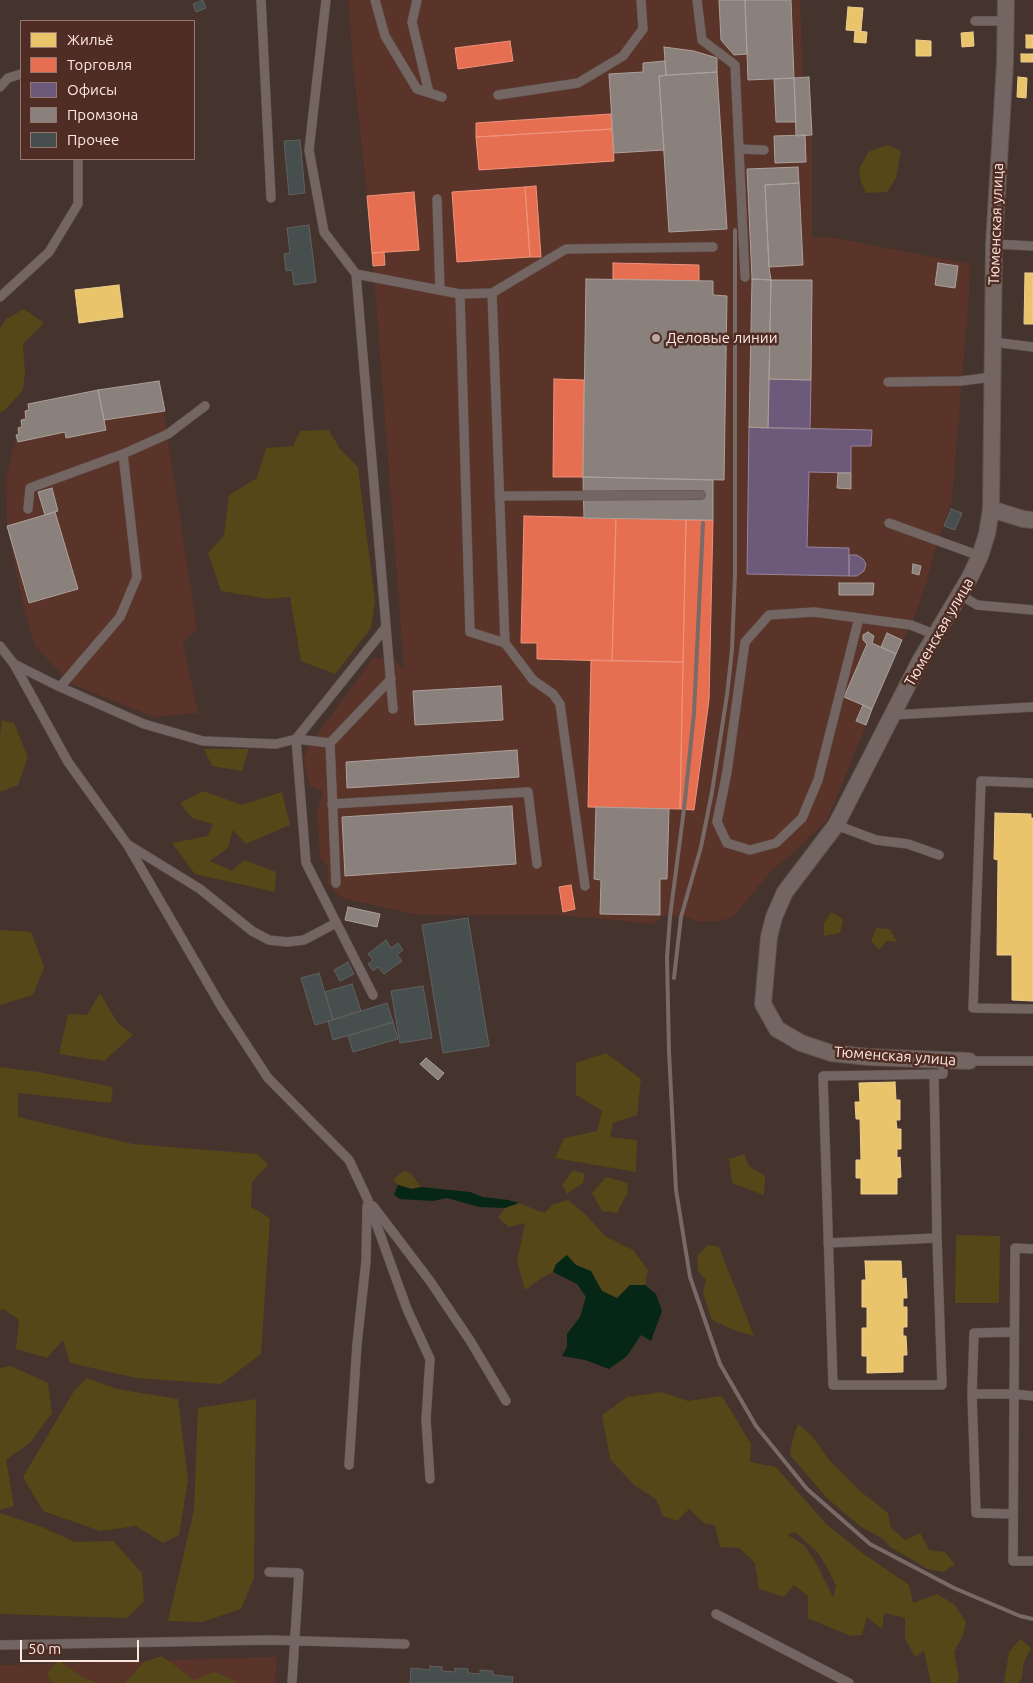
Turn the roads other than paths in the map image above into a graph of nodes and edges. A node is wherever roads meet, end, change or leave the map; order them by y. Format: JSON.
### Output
{"nodes":[{"id":1,"x":261,"y":0,"type":"edge"},
{"id":2,"x":326,"y":0,"type":"edge"},
{"id":3,"x":376,"y":0,"type":"edge"},
{"id":4,"x":417,"y":0,"type":"edge"},
{"id":5,"x":641,"y":0,"type":"edge"},
{"id":6,"x":696,"y":0,"type":"edge"},
{"id":7,"x":1006,"y":0,"type":"edge"},
{"id":8,"x":975,"y":21,"type":"dead end"},
{"id":9,"x":1006,"y":21,"type":"junction"},
{"id":10,"x":20,"y":74,"type":"edge"},
{"id":11,"x":0,"y":86,"type":"edge"},
{"id":12,"x":429,"y":93,"type":"junction"},
{"id":13,"x":498,"y":95,"type":"dead end"},
{"id":14,"x":442,"y":97,"type":"dead end"},
{"id":15,"x":739,"y":149,"type":"junction"},
{"id":16,"x":764,"y":150,"type":"dead end"},
{"id":17,"x":78,"y":160,"type":"edge"},
{"id":18,"x":271,"y":198,"type":"dead end"},
{"id":19,"x":437,"y":199,"type":"dead end"},
{"id":20,"x":994,"y":244,"type":"junction"},
{"id":21,"x":1033,"y":246,"type":"edge"},
{"id":22,"x":713,"y":247,"type":"dead end"},
{"id":23,"x":356,"y":274,"type":"junction"},
{"id":24,"x":745,"y":277,"type":"dead end"},
{"id":25,"x":440,"y":290,"type":"junction"},
{"id":26,"x":492,"y":293,"type":"junction"},
{"id":27,"x":460,"y":294,"type":"junction"},
{"id":28,"x":0,"y":297,"type":"edge"},
{"id":29,"x":993,"y":342,"type":"junction"},
{"id":30,"x":1033,"y":347,"type":"edge"},
{"id":31,"x":992,"y":377,"type":"junction"},
{"id":32,"x":888,"y":382,"type":"dead end"},
{"id":33,"x":205,"y":406,"type":"dead end"},
{"id":34,"x":123,"y":454,"type":"junction"},
{"id":35,"x":701,"y":495,"type":"dead end"},
{"id":36,"x":499,"y":496,"type":"junction"},
{"id":37,"x":28,"y":509,"type":"dead end"},
{"id":38,"x":991,"y":509,"type":"junction"},
{"id":39,"x":1033,"y":520,"type":"edge"},
{"id":40,"x":889,"y":523,"type":"dead end"},
{"id":41,"x":980,"y":556,"type":"junction"},
{"id":42,"x":959,"y":594,"type":"junction"},
{"id":43,"x":1033,"y":610,"type":"edge"},
{"id":44,"x":859,"y":618,"type":"junction"},
{"id":45,"x":386,"y":627,"type":"junction"},
{"id":46,"x":936,"y":635,"type":"junction"},
{"id":47,"x":505,"y":643,"type":"junction"},
{"id":48,"x":0,"y":646,"type":"edge"},
{"id":49,"x":14,"y":664,"type":"junction"},
{"id":50,"x":391,"y":679,"type":"junction"},
{"id":51,"x":60,"y":687,"type":"junction"},
{"id":52,"x":1033,"y":707,"type":"edge"},
{"id":53,"x":393,"y":709,"type":"dead end"},
{"id":54,"x":893,"y":715,"type":"junction"},
{"id":55,"x":296,"y":738,"type":"junction"},
{"id":56,"x":330,"y":743,"type":"junction"},
{"id":57,"x":1033,"y":783,"type":"edge"},
{"id":58,"x":332,"y":804,"type":"junction"},
{"id":59,"x":836,"y":826,"type":"junction"},
{"id":60,"x":127,"y":844,"type":"junction"},
{"id":61,"x":939,"y":855,"type":"dead end"},
{"id":62,"x":537,"y":864,"type":"dead end"},
{"id":63,"x":336,"y":883,"type":"dead end"},
{"id":64,"x":584,"y":886,"type":"dead end"},
{"id":65,"x":336,"y":923,"type":"junction"},
{"id":66,"x":372,"y":995,"type":"dead end"},
{"id":67,"x":1033,"y":1010,"type":"edge"},
{"id":68,"x":943,"y":1060,"type":"junction"},
{"id":69,"x":969,"y":1061,"type":"joint"},
{"id":70,"x":1033,"y":1061,"type":"edge"},
{"id":71,"x":934,"y":1074,"type":"junction"},
{"id":72,"x":367,"y":1198,"type":"junction"},
{"id":73,"x":937,"y":1238,"type":"junction"},
{"id":74,"x":828,"y":1243,"type":"junction"},
{"id":75,"x":1033,"y":1249,"type":"edge"},
{"id":76,"x":1014,"y":1332,"type":"junction"},
{"id":77,"x":972,"y":1394,"type":"junction"},
{"id":78,"x":1014,"y":1394,"type":"junction"},
{"id":79,"x":1033,"y":1396,"type":"edge"},
{"id":80,"x":506,"y":1401,"type":"dead end"},
{"id":81,"x":349,"y":1465,"type":"dead end"},
{"id":82,"x":430,"y":1479,"type":"dead end"},
{"id":83,"x":1013,"y":1514,"type":"junction"},
{"id":84,"x":1033,"y":1561,"type":"edge"},
{"id":85,"x":268,"y":1572,"type":"dead end"},
{"id":86,"x":716,"y":1614,"type":"dead end"},
{"id":87,"x":294,"y":1641,"type":"junction"},
{"id":88,"x":405,"y":1644,"type":"dead end"},
{"id":89,"x":0,"y":1646,"type":"edge"},
{"id":90,"x":292,"y":1683,"type":"edge"},
{"id":91,"x":849,"y":1683,"type":"edge"}],
"edges":[{"from":1,"to":18,"type":"lane"},
{"from":2,"to":23,"type":"lane"},
{"from":3,"to":12,"type":"lane"},
{"from":4,"to":12,"type":"lane"},
{"from":5,"to":13,"type":"lane"},
{"from":6,"to":15,"type":"lane"},
{"from":7,"to":9,"type":"street","name":"Тюменская улица"},
{"from":8,"to":9,"type":"lane"},
{"from":9,"to":20,"type":"street","name":"Тюменская улица"},
{"from":10,"to":11,"type":"lane"},
{"from":12,"to":14,"type":"lane"},
{"from":15,"to":16,"type":"lane"},
{"from":15,"to":24,"type":"lane"},
{"from":17,"to":28,"type":"lane"},
{"from":19,"to":25,"type":"lane"},
{"from":20,"to":21,"type":"lane"},
{"from":20,"to":29,"type":"street","name":"Тюменская улица"},
{"from":22,"to":26,"type":"lane"},
{"from":23,"to":25,"type":"lane"},
{"from":23,"to":45,"type":"lane"},
{"from":25,"to":27,"type":"lane"},
{"from":26,"to":27,"type":"lane"},
{"from":26,"to":36,"type":"lane"},
{"from":27,"to":47,"type":"lane"},
{"from":29,"to":30,"type":"lane"},
{"from":29,"to":31,"type":"street","name":"Тюменская улица"},
{"from":31,"to":32,"type":"lane"},
{"from":31,"to":38,"type":"street","name":"Тюменская улица"},
{"from":33,"to":34,"type":"lane"},
{"from":34,"to":37,"type":"lane"},
{"from":34,"to":51,"type":"lane"},
{"from":35,"to":36,"type":"lane"},
{"from":36,"to":47,"type":"lane"},
{"from":38,"to":39,"type":"street"},
{"from":38,"to":41,"type":"street","name":"Тюменская улица"},
{"from":40,"to":41,"type":"lane"},
{"from":41,"to":42,"type":"street","name":"Тюменская улица"},
{"from":42,"to":43,"type":"lane"},
{"from":42,"to":46,"type":"street","name":"Тюменская улица"},
{"from":44,"to":44,"type":"lane"},
{"from":44,"to":46,"type":"lane"},
{"from":45,"to":50,"type":"lane"},
{"from":45,"to":55,"type":"lane"},
{"from":46,"to":54,"type":"street","name":"Тюменская улица"},
{"from":47,"to":64,"type":"lane"},
{"from":48,"to":49,"type":"lane"},
{"from":49,"to":51,"type":"lane"},
{"from":49,"to":60,"type":"lane"},
{"from":50,"to":53,"type":"lane"},
{"from":50,"to":56,"type":"lane"},
{"from":51,"to":55,"type":"lane"},
{"from":52,"to":54,"type":"lane"},
{"from":54,"to":59,"type":"street","name":"Тюменская улица"},
{"from":55,"to":56,"type":"lane"},
{"from":55,"to":65,"type":"lane"},
{"from":56,"to":58,"type":"lane"},
{"from":57,"to":67,"type":"lane"},
{"from":58,"to":62,"type":"lane"},
{"from":58,"to":63,"type":"lane"},
{"from":59,"to":61,"type":"lane"},
{"from":59,"to":68,"type":"street","name":"Тюменская улица"},
{"from":60,"to":65,"type":"lane"},
{"from":60,"to":72,"type":"lane"},
{"from":65,"to":66,"type":"lane"},
{"from":68,"to":69,"type":"street","name":"Тюменская улица"},
{"from":68,"to":71,"type":"lane"},
{"from":69,"to":70,"type":"lane"},
{"from":71,"to":73,"type":"lane"},
{"from":71,"to":74,"type":"lane"},
{"from":72,"to":80,"type":"lane"},
{"from":72,"to":81,"type":"lane"},
{"from":72,"to":82,"type":"lane"},
{"from":73,"to":74,"type":"lane"},
{"from":73,"to":74,"type":"lane"},
{"from":75,"to":76,"type":"lane"},
{"from":76,"to":77,"type":"lane"},
{"from":76,"to":78,"type":"lane"},
{"from":77,"to":78,"type":"lane"},
{"from":77,"to":83,"type":"lane"},
{"from":78,"to":79,"type":"lane"},
{"from":78,"to":83,"type":"lane"},
{"from":83,"to":84,"type":"lane"},
{"from":85,"to":87,"type":"lane"},
{"from":86,"to":91,"type":"lane"},
{"from":87,"to":88,"type":"lane"},
{"from":87,"to":89,"type":"lane"},
{"from":87,"to":90,"type":"lane"}]}
